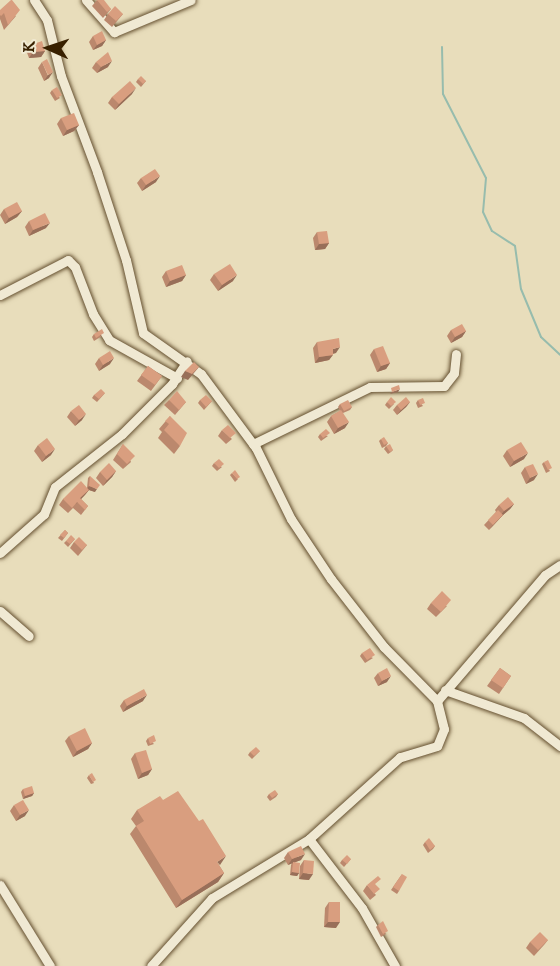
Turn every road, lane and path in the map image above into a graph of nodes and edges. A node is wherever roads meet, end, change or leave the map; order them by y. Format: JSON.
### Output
{"nodes":[{"id":1,"x":34,"y":0,"type":"edge"},
{"id":2,"x":86,"y":0,"type":"edge"},
{"id":3,"x":191,"y":0,"type":"edge"},
{"id":4,"x":0,"y":294,"type":"edge"},
{"id":5,"x":456,"y":354,"type":"dead end"},
{"id":6,"x":187,"y":361,"type":"junction"},
{"id":7,"x":177,"y":378,"type":"junction"},
{"id":8,"x":253,"y":444,"type":"junction"},
{"id":9,"x":0,"y":553,"type":"edge"},
{"id":10,"x":560,"y":565,"type":"edge"},
{"id":11,"x":0,"y":611,"type":"edge"},
{"id":12,"x":29,"y":636,"type":"dead end"},
{"id":13,"x":445,"y":690,"type":"junction"},
{"id":14,"x":437,"y":701,"type":"junction"},
{"id":15,"x":560,"y":746,"type":"edge"},
{"id":16,"x":309,"y":839,"type":"junction"},
{"id":17,"x":0,"y":885,"type":"edge"},
{"id":18,"x":50,"y":966,"type":"edge"},
{"id":19,"x":151,"y":966,"type":"edge"},
{"id":20,"x":395,"y":966,"type":"edge"}],
"edges":[{"from":1,"to":6,"type":"street"},
{"from":2,"to":3,"type":"street"},
{"from":4,"to":7,"type":"street"},
{"from":5,"to":8,"type":"street"},
{"from":6,"to":7,"type":"street"},
{"from":6,"to":8,"type":"street"},
{"from":7,"to":9,"type":"street"},
{"from":8,"to":14,"type":"street"},
{"from":10,"to":13,"type":"street"},
{"from":11,"to":12,"type":"street"},
{"from":13,"to":14,"type":"street"},
{"from":13,"to":15,"type":"street"},
{"from":14,"to":16,"type":"street"},
{"from":16,"to":19,"type":"street"},
{"from":16,"to":20,"type":"street"},
{"from":17,"to":18,"type":"street"}]}
